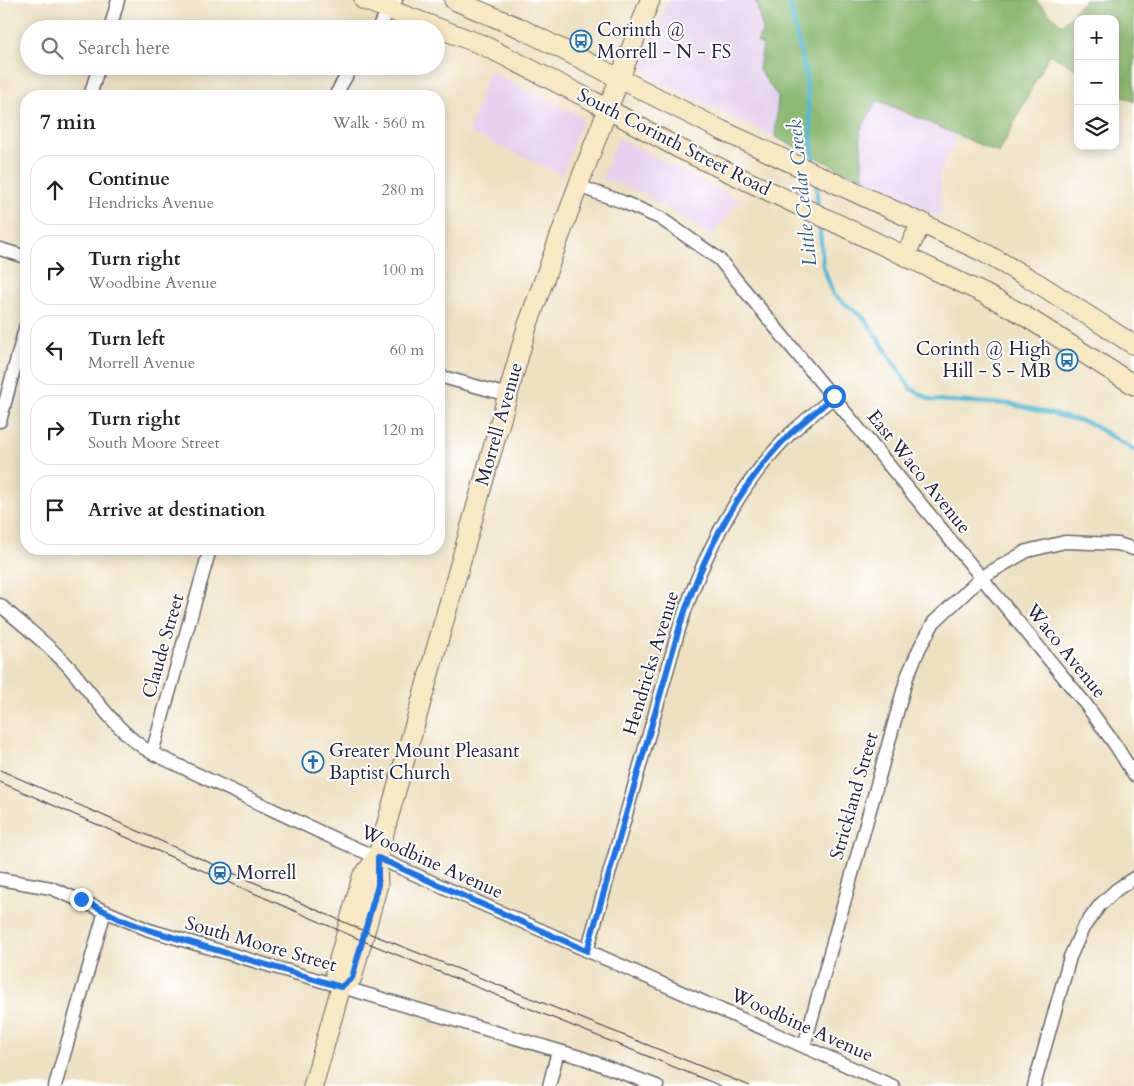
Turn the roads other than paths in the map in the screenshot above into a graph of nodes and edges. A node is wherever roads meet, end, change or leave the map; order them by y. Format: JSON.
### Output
{"nodes":[{"id":1,"x":118,"y":0,"type":"edge"},
{"id":2,"x":364,"y":0,"type":"edge"},
{"id":3,"x":454,"y":0,"type":"edge"},
{"id":4,"x":650,"y":0,"type":"edge"},
{"id":5,"x":393,"y":5,"type":"edge"},
{"id":6,"x":112,"y":20,"type":"edge"},
{"id":7,"x":383,"y":20,"type":"edge"},
{"id":8,"x":427,"y":20,"type":"edge"},
{"id":9,"x":445,"y":28,"type":"edge"},
{"id":10,"x":96,"y":75,"type":"edge"},
{"id":11,"x":347,"y":75,"type":"edge"},
{"id":12,"x":621,"y":79,"type":"junction"},
{"id":13,"x":92,"y":90,"type":"edge"},
{"id":14,"x":338,"y":90,"type":"edge"},
{"id":15,"x":609,"y":109,"type":"junction"},
{"id":16,"x":578,"y":186,"type":"junction"},
{"id":17,"x":922,"y":222,"type":"junction"},
{"id":18,"x":0,"y":249,"type":"edge"},
{"id":19,"x":20,"y":255,"type":"edge"},
{"id":20,"x":905,"y":256,"type":"junction"},
{"id":21,"x":1134,"y":345,"type":"edge"},
{"id":22,"x":20,"y":347,"type":"edge"},
{"id":23,"x":445,"y":378,"type":"edge"},
{"id":24,"x":1132,"y":379,"type":"edge"},
{"id":25,"x":508,"y":395,"type":"junction"},
{"id":26,"x":834,"y":396,"type":"junction"},
{"id":27,"x":0,"y":421,"type":"edge"},
{"id":28,"x":1134,"y":549,"type":"edge"},
{"id":29,"x":208,"y":555,"type":"edge"},
{"id":30,"x":982,"y":577,"type":"junction"},
{"id":31,"x":0,"y":605,"type":"edge"},
{"id":32,"x":152,"y":753,"type":"junction"},
{"id":33,"x":1134,"y":774,"type":"edge"},
{"id":34,"x":378,"y":858,"type":"junction"},
{"id":35,"x":1134,"y":878,"type":"edge"},
{"id":36,"x":0,"y":879,"type":"edge"},
{"id":37,"x":105,"y":911,"type":"junction"},
{"id":38,"x":587,"y":951,"type":"junction"},
{"id":39,"x":341,"y":987,"type":"junction"},
{"id":40,"x":804,"y":1046,"type":"junction"},
{"id":41,"x":558,"y":1051,"type":"junction"},
{"id":42,"x":55,"y":1086,"type":"edge"},
{"id":43,"x":313,"y":1086,"type":"edge"},
{"id":44,"x":549,"y":1086,"type":"edge"},
{"id":45,"x":656,"y":1086,"type":"edge"},
{"id":46,"x":894,"y":1086,"type":"edge"},
{"id":47,"x":1034,"y":1086,"type":"edge"}],
"edges":[{"from":1,"to":6,"type":"street"},
{"from":2,"to":5,"type":"main road","name":"South Corinth Street Road"},
{"from":3,"to":12,"type":"main road","name":"South Corinth Street Road"},
{"from":4,"to":12,"type":"main road","name":"Morrell Avenue"},
{"from":5,"to":7,"type":"street"},
{"from":5,"to":8,"type":"main road","name":"South Corinth Street Road"},
{"from":9,"to":15,"type":"main road","name":"South Corinth Street Road"},
{"from":10,"to":13,"type":"street"},
{"from":11,"to":14,"type":"street"},
{"from":12,"to":15,"type":"main road","name":"Morrell Avenue"},
{"from":12,"to":17,"type":"main road","name":"South Corinth Street Road"},
{"from":15,"to":16,"type":"main road","name":"Morrell Avenue"},
{"from":15,"to":20,"type":"main road","name":"South Corinth Street Road"},
{"from":16,"to":25,"type":"main road","name":"Morrell Avenue"},
{"from":16,"to":26,"type":"street","name":"East Waco Avenue"},
{"from":17,"to":20,"type":"main road"},
{"from":17,"to":21,"type":"main road","name":"South Corinth Street Road"},
{"from":18,"to":19,"type":"street"},
{"from":20,"to":24,"type":"main road","name":"South Corinth Street Road"},
{"from":22,"to":27,"type":"street"},
{"from":23,"to":25,"type":"street"},
{"from":25,"to":34,"type":"main road","name":"Morrell Avenue"},
{"from":26,"to":30,"type":"street","name":"East Waco Avenue"},
{"from":26,"to":38,"type":"street","name":"Hendricks Avenue"},
{"from":28,"to":30,"type":"street","name":"Strickland Street"},
{"from":29,"to":32,"type":"street","name":"Claude Street"},
{"from":30,"to":33,"type":"street","name":"Waco Avenue"},
{"from":30,"to":40,"type":"street","name":"Strickland Street"},
{"from":31,"to":32,"type":"street","name":"Woodbine Avenue"},
{"from":32,"to":34,"type":"street","name":"Woodbine Avenue"},
{"from":34,"to":38,"type":"street","name":"Woodbine Avenue"},
{"from":34,"to":39,"type":"main road","name":"Morrell Avenue"},
{"from":35,"to":47,"type":"street"},
{"from":36,"to":37,"type":"street","name":"South Moore Street"},
{"from":37,"to":39,"type":"street","name":"South Moore Street"},
{"from":37,"to":42,"type":"street"},
{"from":38,"to":40,"type":"street","name":"Woodbine Avenue"},
{"from":39,"to":41,"type":"street","name":"South Moore Street"},
{"from":39,"to":43,"type":"main road","name":"Morrell Avenue"},
{"from":40,"to":46,"type":"street","name":"Woodbine Avenue"},
{"from":41,"to":44,"type":"street"},
{"from":41,"to":45,"type":"street","name":"South Moore Street"}]}
